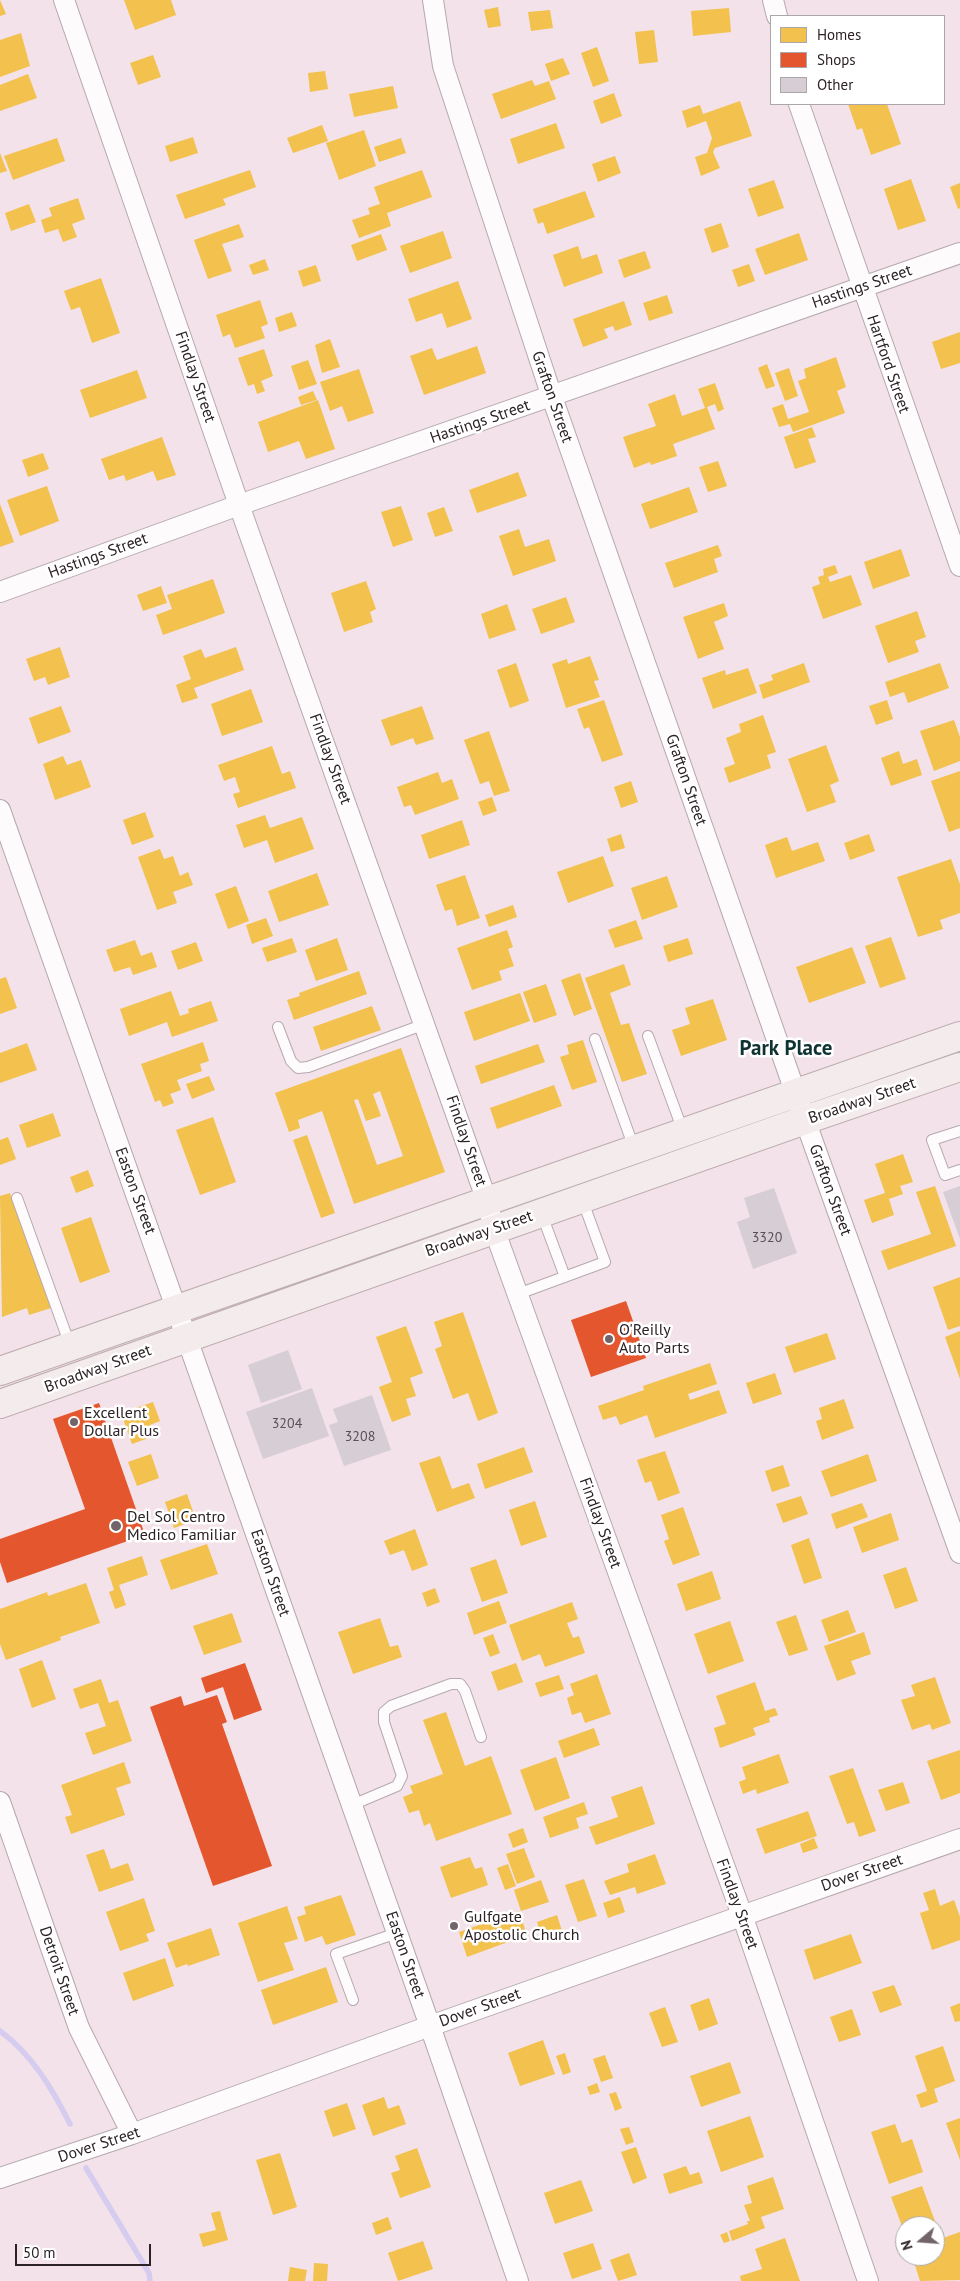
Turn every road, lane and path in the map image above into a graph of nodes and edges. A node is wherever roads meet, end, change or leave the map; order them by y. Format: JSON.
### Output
{"nodes":[{"id":1,"x":64,"y":0,"type":"edge"},
{"id":2,"x":433,"y":0,"type":"edge"},
{"id":3,"x":773,"y":0,"type":"edge"},
{"id":4,"x":777,"y":15,"type":"edge"},
{"id":5,"x":799,"y":105,"type":"edge"},
{"id":6,"x":960,"y":253,"type":"edge"},
{"id":7,"x":861,"y":286,"type":"junction"},
{"id":8,"x":552,"y":397,"type":"junction"},
{"id":9,"x":239,"y":505,"type":"junction"},
{"id":10,"x":960,"y":566,"type":"edge"},
{"id":11,"x":0,"y":592,"type":"edge"},
{"id":12,"x":0,"y":810,"type":"edge"},
{"id":13,"x":425,"y":1024,"type":"junction"},
{"id":14,"x":278,"y":1027,"type":"dead end"},
{"id":15,"x":648,"y":1036,"type":"dead end"},
{"id":16,"x":960,"y":1036,"type":"edge"},
{"id":17,"x":595,"y":1039,"type":"dead end"},
{"id":18,"x":960,"y":1068,"type":"edge"},
{"id":19,"x":795,"y":1092,"type":"junction"},
{"id":20,"x":805,"y":1120,"type":"junction"},
{"id":21,"x":960,"y":1131,"type":"edge"},
{"id":22,"x":683,"y":1132,"type":"junction"},
{"id":23,"x":634,"y":1149,"type":"junction"},
{"id":24,"x":960,"y":1170,"type":"edge"},
{"id":25,"x":17,"y":1198,"type":"dead end"},
{"id":26,"x":582,"y":1198,"type":"junction"},
{"id":27,"x":487,"y":1201,"type":"junction"},
{"id":28,"x":541,"y":1212,"type":"junction"},
{"id":29,"x":494,"y":1229,"type":"junction"},
{"id":30,"x":565,"y":1277,"type":"junction"},
{"id":31,"x":518,"y":1294,"type":"junction"},
{"id":32,"x":177,"y":1308,"type":"junction"},
{"id":33,"x":187,"y":1337,"type":"junction"},
{"id":34,"x":71,"y":1346,"type":"junction"},
{"id":35,"x":0,"y":1371,"type":"edge"},
{"id":36,"x":0,"y":1404,"type":"edge"},
{"id":37,"x":960,"y":1553,"type":"edge"},
{"id":38,"x":481,"y":1737,"type":"dead end"},
{"id":39,"x":0,"y":1802,"type":"edge"},
{"id":40,"x":352,"y":1804,"type":"junction"},
{"id":41,"x":5,"y":1835,"type":"edge"},
{"id":42,"x":960,"y":1839,"type":"edge"},
{"id":43,"x":742,"y":1915,"type":"junction"},
{"id":44,"x":397,"y":1932,"type":"junction"},
{"id":45,"x":353,"y":2000,"type":"dead end"},
{"id":46,"x":430,"y":2026,"type":"junction"},
{"id":47,"x":132,"y":2134,"type":"junction"},
{"id":48,"x":0,"y":2178,"type":"edge"},
{"id":49,"x":518,"y":2281,"type":"edge"},
{"id":50,"x":868,"y":2281,"type":"edge"}],
"edges":[{"from":1,"to":9,"type":"street","name":"Findlay Street"},
{"from":2,"to":8,"type":"street","name":"Grafton Street"},
{"from":3,"to":4,"type":"street"},
{"from":5,"to":7,"type":"street","name":"Hartford Street"},
{"from":6,"to":7,"type":"street","name":"Hastings Street"},
{"from":7,"to":8,"type":"street","name":"Hastings Street"},
{"from":7,"to":10,"type":"street","name":"Hartford Street"},
{"from":8,"to":9,"type":"street","name":"Hastings Street"},
{"from":8,"to":19,"type":"street","name":"Grafton Street"},
{"from":9,"to":11,"type":"street","name":"Hastings Street"},
{"from":9,"to":13,"type":"street","name":"Findlay Street"},
{"from":12,"to":32,"type":"street","name":"Easton Street"},
{"from":13,"to":14,"type":"lane"},
{"from":13,"to":27,"type":"street","name":"Findlay Street"},
{"from":15,"to":22,"type":"lane"},
{"from":16,"to":19,"type":"main road","name":"Broadway Street"},
{"from":17,"to":23,"type":"lane"},
{"from":18,"to":20,"type":"main road","name":"Broadway Street"},
{"from":19,"to":20,"type":"street","name":"Grafton Street"},
{"from":19,"to":22,"type":"main road","name":"Broadway Street"},
{"from":20,"to":26,"type":"main road","name":"Broadway Street"},
{"from":20,"to":37,"type":"street","name":"Grafton Street"},
{"from":21,"to":24,"type":"lane"},
{"from":22,"to":23,"type":"main road","name":"Broadway Street"},
{"from":23,"to":27,"type":"main road","name":"Broadway Street"},
{"from":25,"to":34,"type":"lane"},
{"from":26,"to":28,"type":"main road","name":"Broadway Street"},
{"from":26,"to":30,"type":"lane"},
{"from":27,"to":29,"type":"street","name":"Findlay Street"},
{"from":27,"to":32,"type":"main road","name":"Broadway Street"},
{"from":28,"to":29,"type":"main road","name":"Broadway Street"},
{"from":28,"to":30,"type":"lane"},
{"from":29,"to":31,"type":"street","name":"Findlay Street"},
{"from":29,"to":33,"type":"main road","name":"Broadway Street"},
{"from":30,"to":31,"type":"lane"},
{"from":31,"to":43,"type":"street","name":"Findlay Street"},
{"from":32,"to":33,"type":"street","name":"Easton Street"},
{"from":32,"to":34,"type":"main road","name":"Broadway Street"},
{"from":33,"to":36,"type":"main road","name":"Broadway Street"},
{"from":33,"to":40,"type":"street","name":"Easton Street"},
{"from":34,"to":35,"type":"main road","name":"Broadway Street"},
{"from":38,"to":40,"type":"lane"},
{"from":39,"to":41,"type":"street","name":"Detroit Street"},
{"from":40,"to":44,"type":"street","name":"Easton Street"},
{"from":41,"to":47,"type":"street","name":"Detroit Street"},
{"from":42,"to":43,"type":"street","name":"Dover Street"},
{"from":43,"to":46,"type":"street","name":"Dover Street"},
{"from":43,"to":50,"type":"street","name":"Findlay Street"},
{"from":44,"to":45,"type":"lane"},
{"from":44,"to":46,"type":"street","name":"Easton Street"},
{"from":46,"to":47,"type":"street","name":"Dover Street"},
{"from":46,"to":49,"type":"street","name":"Easton Street"},
{"from":47,"to":48,"type":"street","name":"Dover Street"}]}
